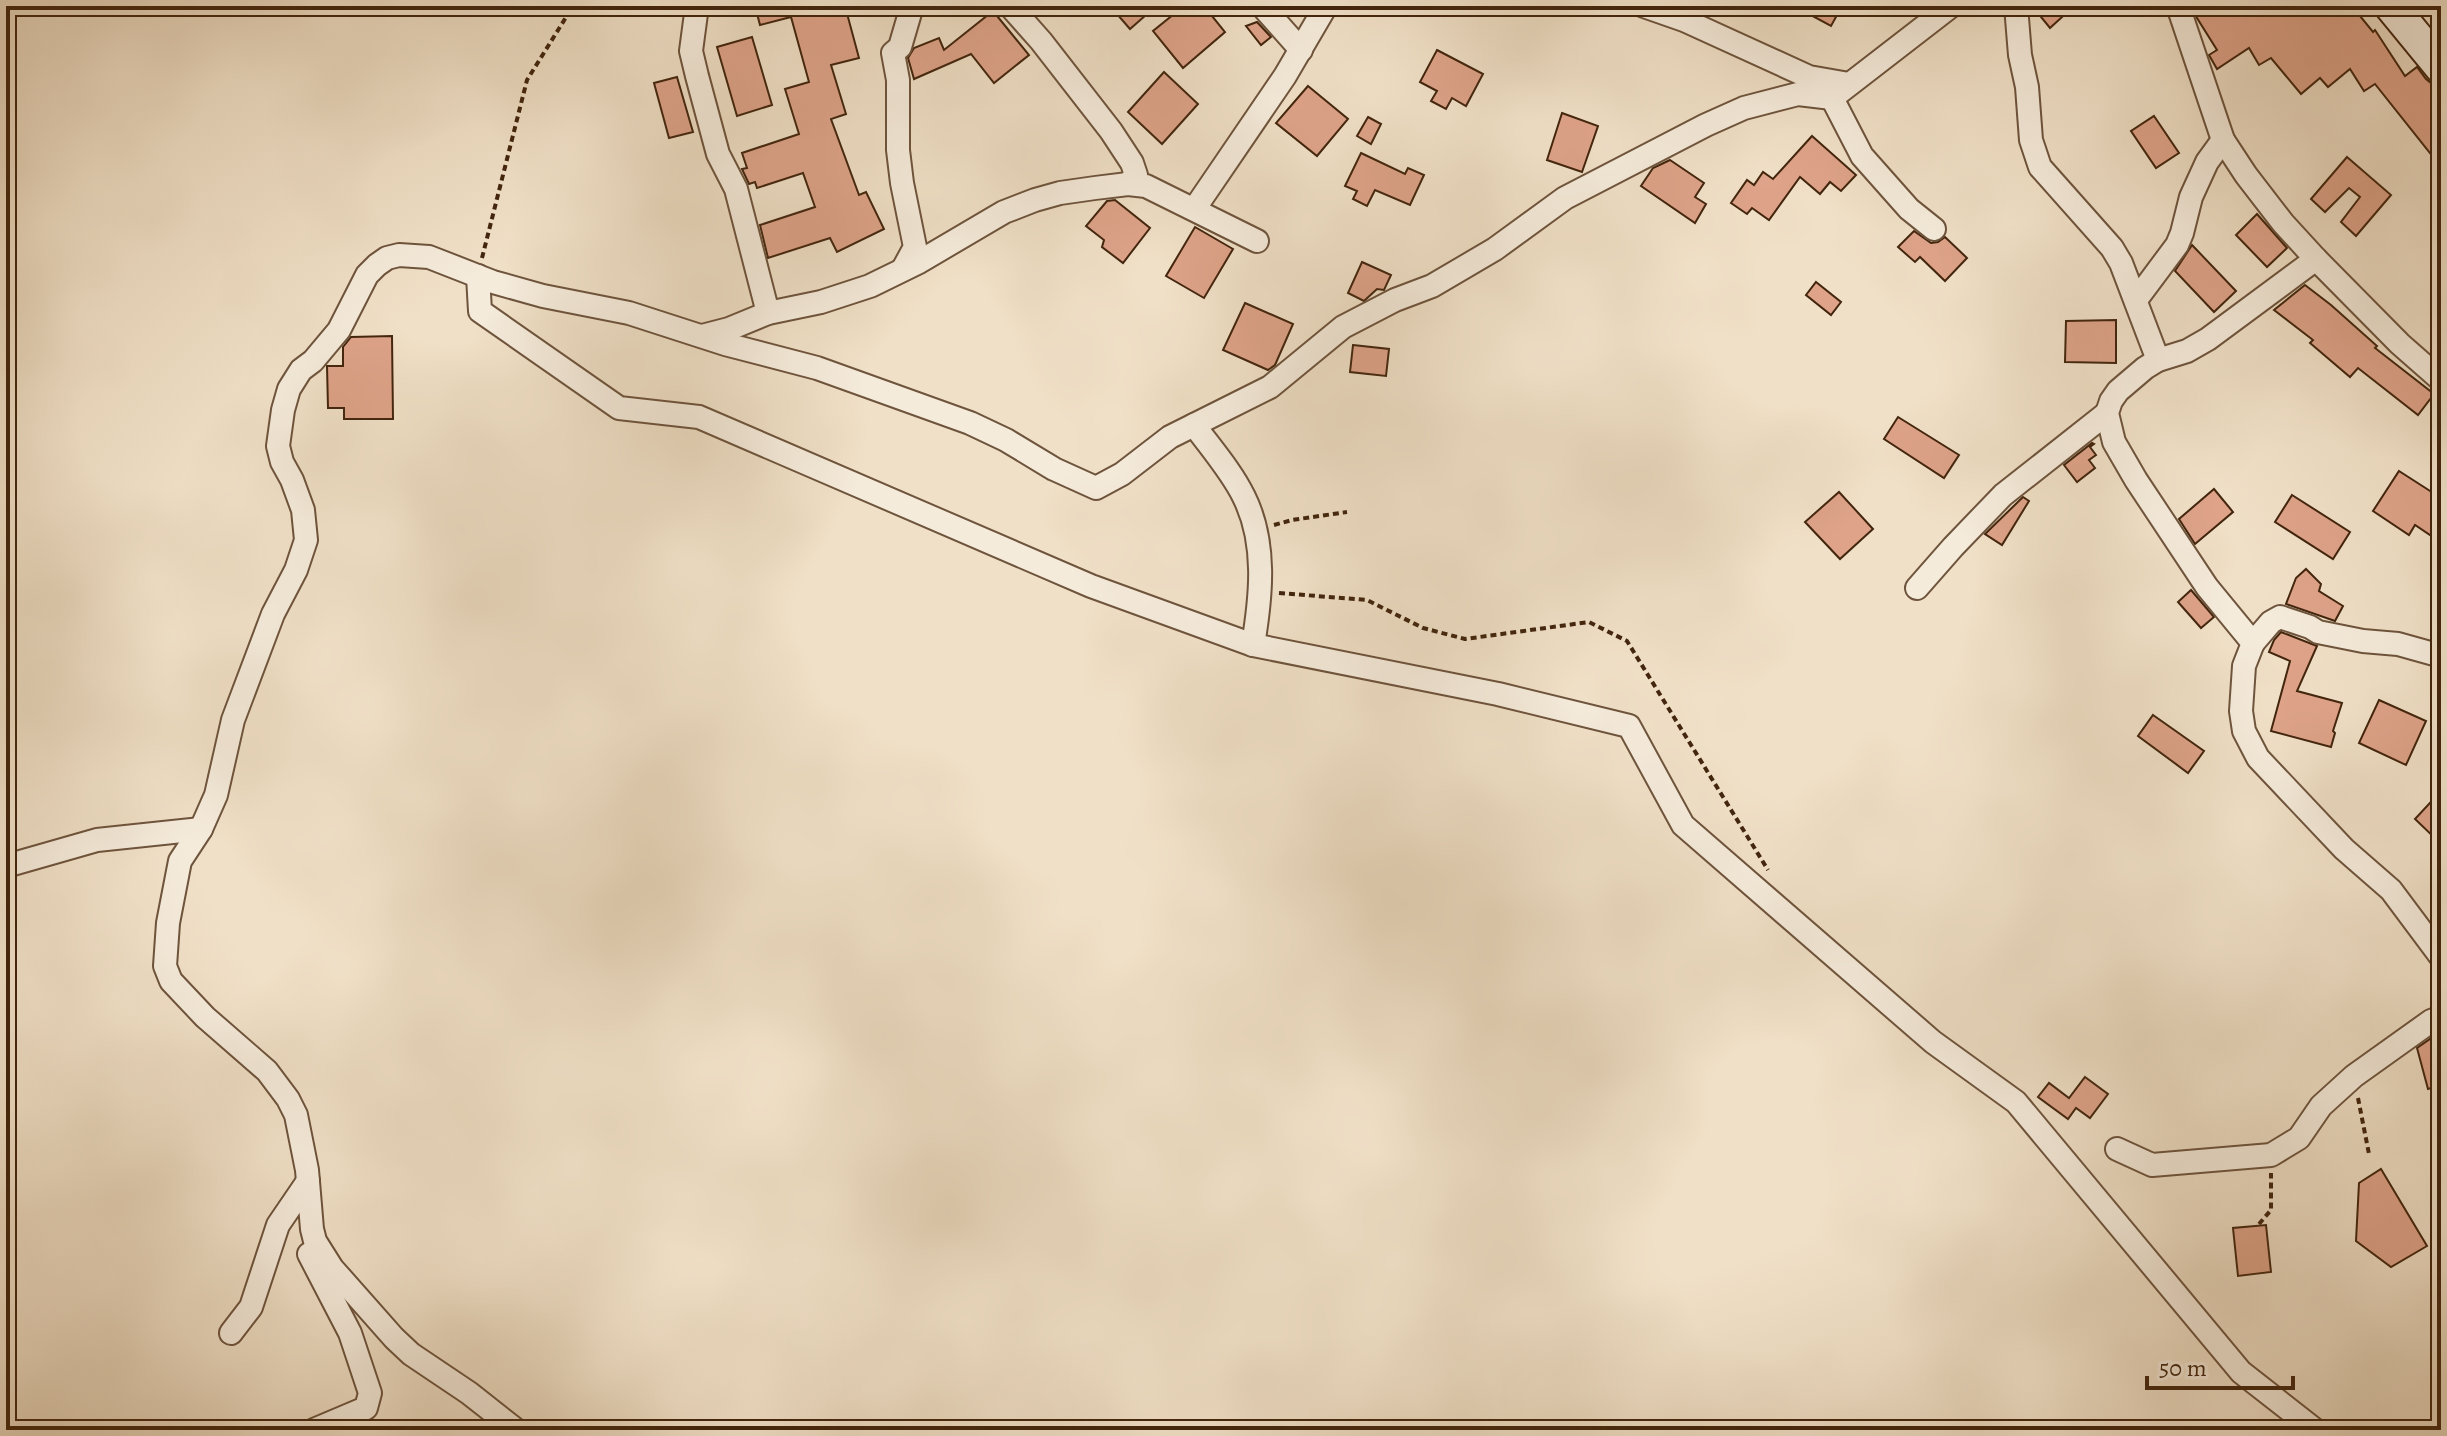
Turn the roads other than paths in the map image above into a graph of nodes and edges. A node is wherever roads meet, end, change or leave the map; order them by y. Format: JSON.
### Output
{"nodes":[{"id":1,"x":697,"y":6,"type":"edge"},
{"id":2,"x":912,"y":6,"type":"edge"},
{"id":3,"x":1010,"y":6,"type":"edge"},
{"id":4,"x":1262,"y":6,"type":"edge"},
{"id":5,"x":1326,"y":6,"type":"edge"},
{"id":6,"x":1644,"y":6,"type":"edge"},
{"id":7,"x":1951,"y":6,"type":"edge"},
{"id":8,"x":2016,"y":6,"type":"edge"},
{"id":9,"x":2178,"y":6,"type":"edge"},
{"id":10,"x":2391,"y":6,"type":"edge"},
{"id":11,"x":1301,"y":50,"type":"junction"},
{"id":12,"x":2437,"y":54,"type":"edge"},
{"id":13,"x":1841,"y":91,"type":"junction"},
{"id":14,"x":2223,"y":140,"type":"junction"},
{"id":15,"x":1128,"y":184,"type":"junction"},
{"id":16,"x":1195,"y":208,"type":"junction"},
{"id":17,"x":1934,"y":229,"type":"dead end"},
{"id":18,"x":1257,"y":241,"type":"dead end"},
{"id":19,"x":2316,"y":259,"type":"junction"},
{"id":20,"x":903,"y":269,"type":"junction"},
{"id":21,"x":478,"y":276,"type":"junction"},
{"id":22,"x":2136,"y":300,"type":"junction"},
{"id":23,"x":768,"y":313,"type":"junction"},
{"id":24,"x":702,"y":336,"type":"junction"},
{"id":25,"x":2158,"y":360,"type":"junction"},
{"id":26,"x":2441,"y":380,"type":"edge"},
{"id":27,"x":2107,"y":413,"type":"junction"},
{"id":28,"x":1194,"y":425,"type":"junction"},
{"id":29,"x":1917,"y":588,"type":"dead end"},
{"id":30,"x":2253,"y":643,"type":"junction"},
{"id":31,"x":1253,"y":645,"type":"junction"},
{"id":32,"x":2441,"y":656,"type":"edge"},
{"id":33,"x":201,"y":829,"type":"junction"},
{"id":34,"x":6,"y":866,"type":"edge"},
{"id":35,"x":2441,"y":957,"type":"edge"},
{"id":36,"x":2441,"y":1017,"type":"edge"},
{"id":37,"x":2117,"y":1149,"type":"dead end"},
{"id":38,"x":308,"y":1181,"type":"junction"},
{"id":39,"x":231,"y":1333,"type":"dead end"},
{"id":40,"x":314,"y":1430,"type":"edge"},
{"id":41,"x":516,"y":1430,"type":"edge"},
{"id":42,"x":2315,"y":1430,"type":"edge"}],
"edges":[{"from":1,"to":23,"type":"street"},
{"from":2,"to":20,"type":"street"},
{"from":3,"to":15,"type":"street"},
{"from":4,"to":11,"type":"street"},
{"from":5,"to":11,"type":"street"},
{"from":6,"to":13,"type":"street"},
{"from":7,"to":13,"type":"street"},
{"from":8,"to":22,"type":"street"},
{"from":9,"to":14,"type":"street"},
{"from":10,"to":12,"type":"main road"},
{"from":11,"to":16,"type":"street"},
{"from":13,"to":17,"type":"street"},
{"from":13,"to":28,"type":"street"},
{"from":14,"to":19,"type":"street"},
{"from":14,"to":22,"type":"street"},
{"from":15,"to":16,"type":"street"},
{"from":15,"to":20,"type":"street"},
{"from":16,"to":18,"type":"street"},
{"from":19,"to":25,"type":"street"},
{"from":19,"to":26,"type":"street"},
{"from":20,"to":23,"type":"street"},
{"from":21,"to":24,"type":"street"},
{"from":21,"to":31,"type":"street"},
{"from":21,"to":33,"type":"street"},
{"from":22,"to":25,"type":"street"},
{"from":23,"to":24,"type":"street"},
{"from":24,"to":28,"type":"street"},
{"from":25,"to":27,"type":"street"},
{"from":27,"to":29,"type":"street"},
{"from":27,"to":30,"type":"street"},
{"from":28,"to":31,"type":"street"},
{"from":30,"to":32,"type":"street"},
{"from":30,"to":35,"type":"street"},
{"from":31,"to":42,"type":"street"},
{"from":33,"to":34,"type":"street"},
{"from":33,"to":38,"type":"street"},
{"from":36,"to":37,"type":"street"},
{"from":38,"to":39,"type":"street"},
{"from":38,"to":40,"type":"street"},
{"from":38,"to":41,"type":"street"}]}
